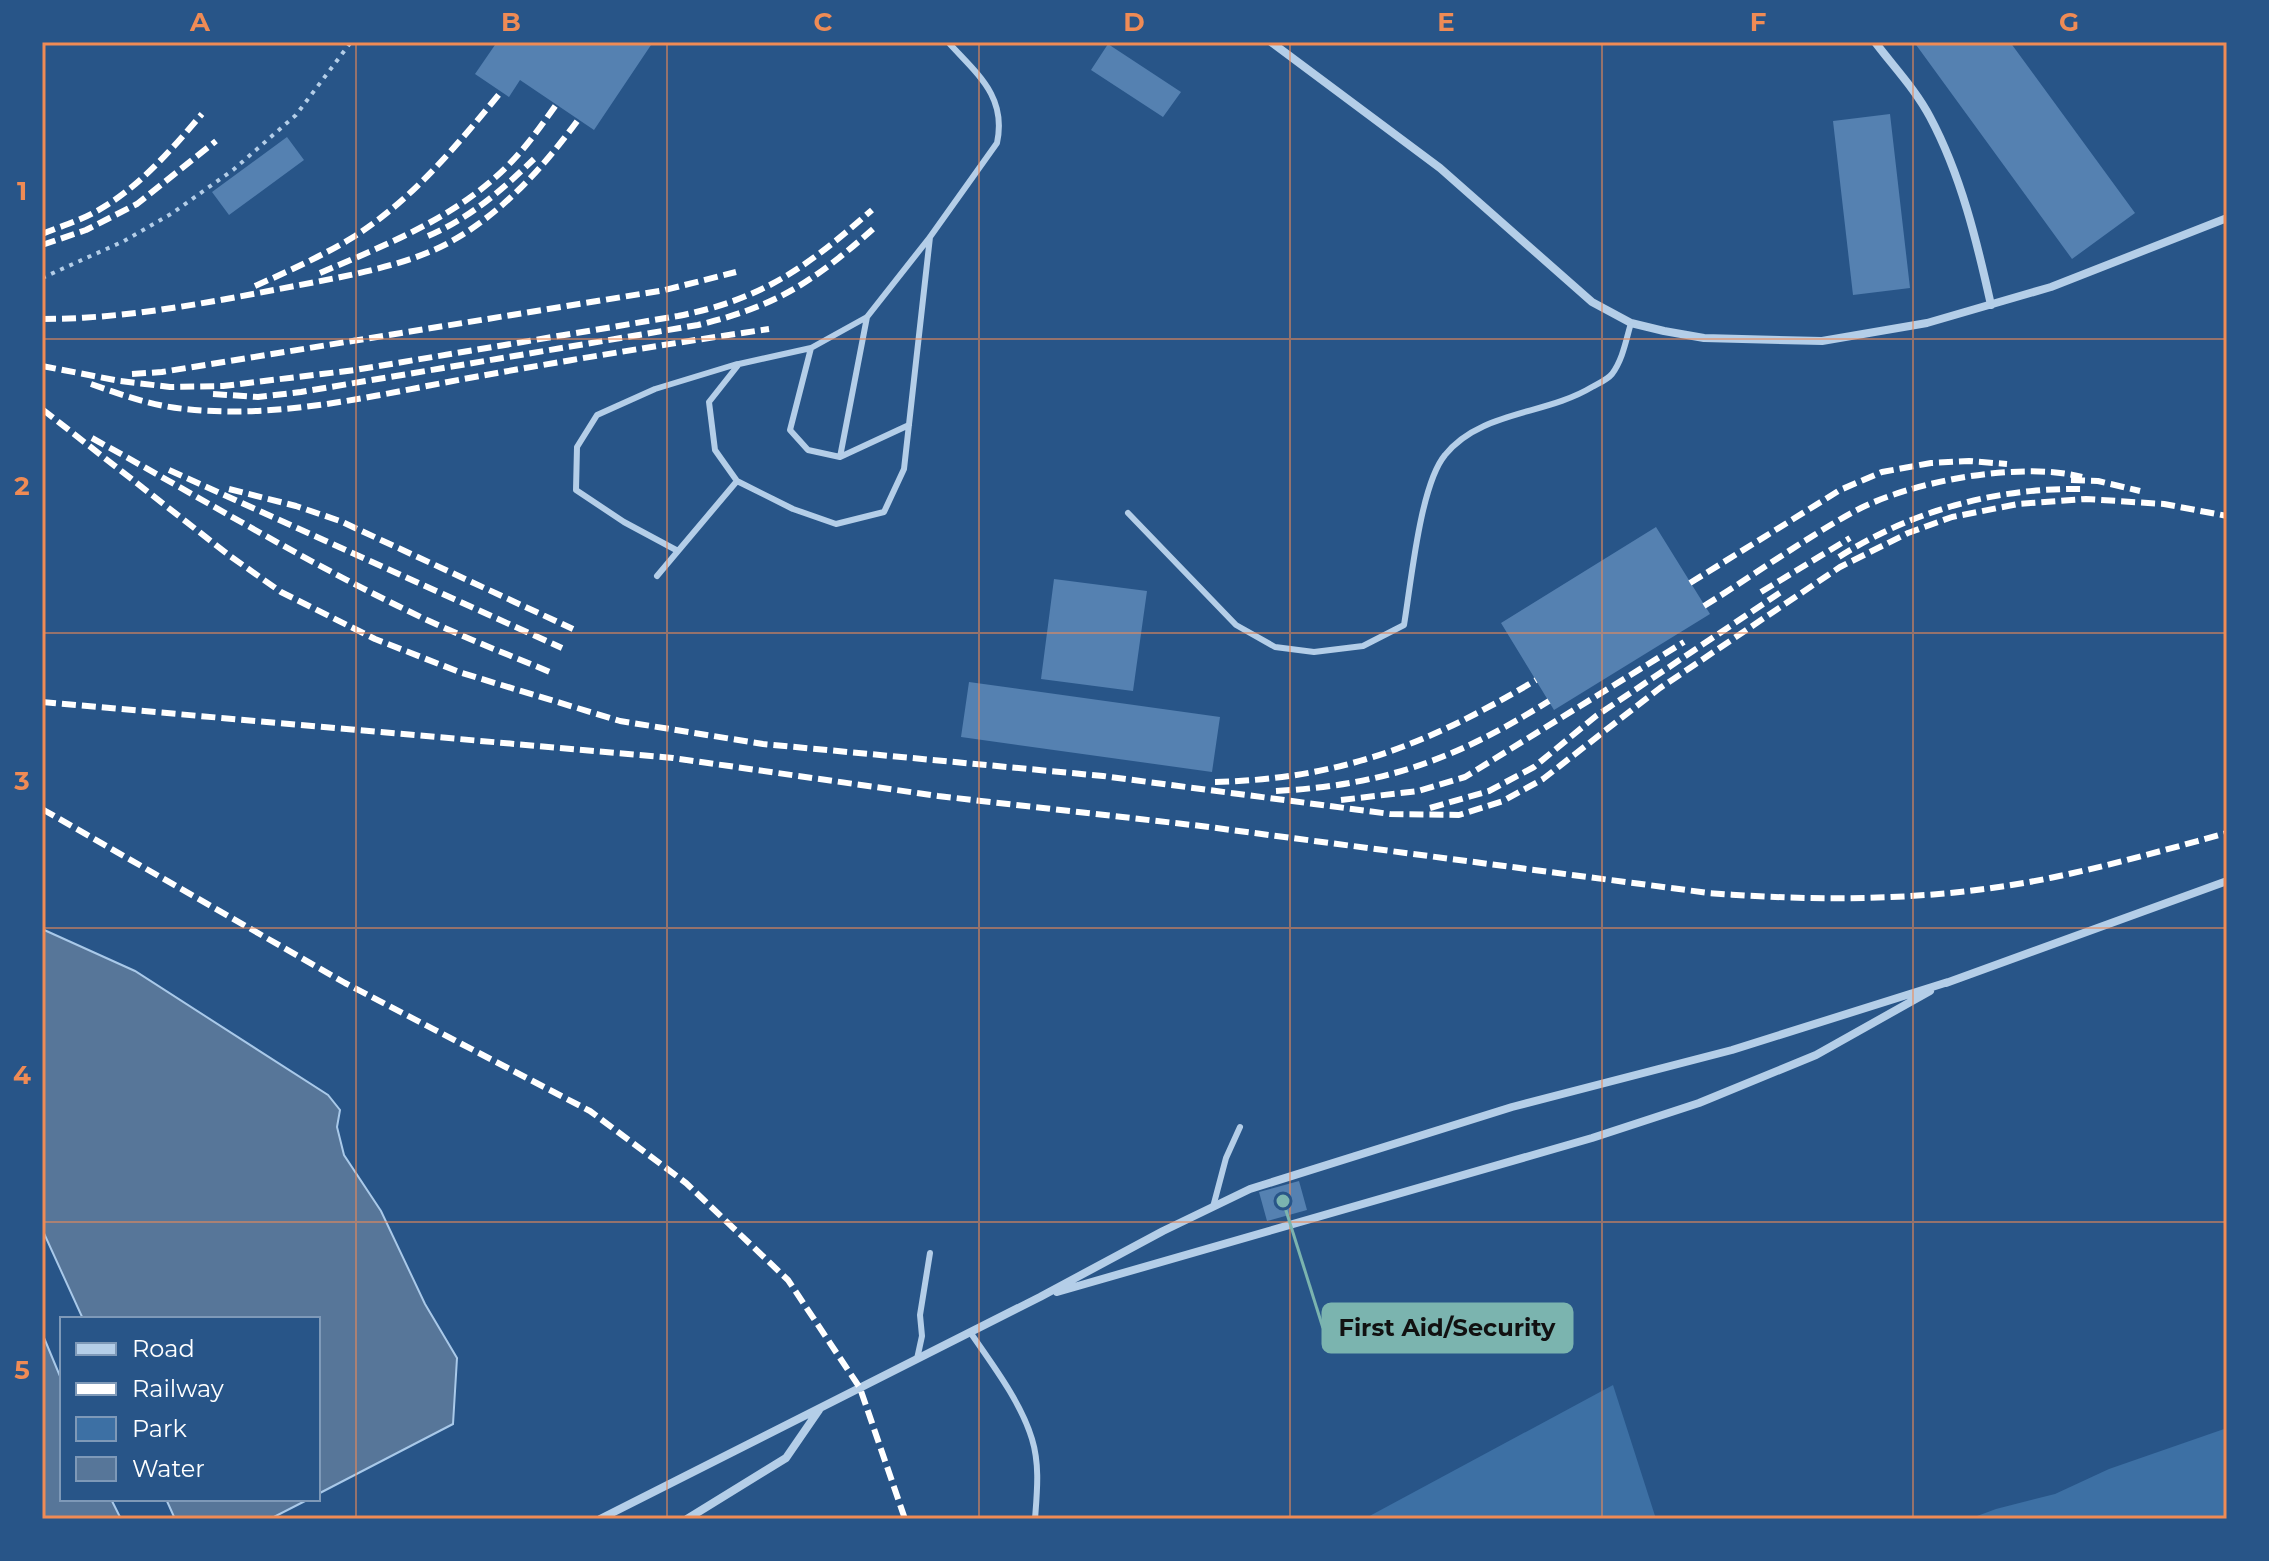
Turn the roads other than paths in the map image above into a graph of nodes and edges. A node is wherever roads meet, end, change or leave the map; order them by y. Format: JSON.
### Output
{"nodes":[{"id":1,"x":948,"y":42,"type":"edge"},
{"id":2,"x":1271,"y":42,"type":"edge"},
{"id":3,"x":1875,"y":42,"type":"edge"},
{"id":4,"x":2227,"y":218,"type":"edge"},
{"id":5,"x":930,"y":237,"type":"junction"},
{"id":6,"x":1991,"y":305,"type":"junction"},
{"id":7,"x":867,"y":317,"type":"junction"},
{"id":8,"x":1631,"y":323,"type":"junction"},
{"id":9,"x":811,"y":348,"type":"junction"},
{"id":10,"x":739,"y":364,"type":"junction"},
{"id":11,"x":909,"y":425,"type":"junction"},
{"id":12,"x":840,"y":457,"type":"junction"},
{"id":13,"x":737,"y":481,"type":"junction"},
{"id":14,"x":1128,"y":513,"type":"dead end"},
{"id":15,"x":678,"y":551,"type":"junction"},
{"id":16,"x":657,"y":576,"type":"dead end"},
{"id":17,"x":2227,"y":881,"type":"edge"},
{"id":18,"x":1946,"y":983,"type":"junction"},
{"id":19,"x":1240,"y":1127,"type":"dead end"},
{"id":20,"x":1213,"y":1207,"type":"junction"},
{"id":21,"x":930,"y":1253,"type":"dead end"},
{"id":22,"x":1040,"y":1297,"type":"junction"},
{"id":23,"x":970,"y":1332,"type":"junction"},
{"id":24,"x":917,"y":1359,"type":"junction"},
{"id":25,"x":821,"y":1408,"type":"junction"},
{"id":26,"x":600,"y":1519,"type":"edge"},
{"id":27,"x":687,"y":1519,"type":"edge"},
{"id":28,"x":1035,"y":1519,"type":"edge"}],
"edges":[{"from":1,"to":5,"type":"lane"},
{"from":2,"to":8,"type":"street"},
{"from":3,"to":6,"type":"street"},
{"from":4,"to":6,"type":"street"},
{"from":5,"to":7,"type":"lane"},
{"from":5,"to":11,"type":"lane"},
{"from":6,"to":8,"type":"street"},
{"from":7,"to":9,"type":"lane"},
{"from":7,"to":12,"type":"lane"},
{"from":8,"to":14,"type":"lane"},
{"from":9,"to":10,"type":"lane"},
{"from":9,"to":12,"type":"lane"},
{"from":10,"to":13,"type":"lane"},
{"from":10,"to":15,"type":"lane"},
{"from":11,"to":12,"type":"lane"},
{"from":11,"to":13,"type":"lane"},
{"from":13,"to":15,"type":"lane"},
{"from":15,"to":16,"type":"lane"},
{"from":17,"to":18,"type":"street"},
{"from":18,"to":20,"type":"street"},
{"from":18,"to":22,"type":"street"},
{"from":19,"to":20,"type":"lane"},
{"from":20,"to":22,"type":"street"},
{"from":21,"to":24,"type":"lane"},
{"from":22,"to":23,"type":"street"},
{"from":23,"to":24,"type":"street"},
{"from":23,"to":28,"type":"lane"},
{"from":24,"to":25,"type":"street"},
{"from":25,"to":26,"type":"street"},
{"from":25,"to":27,"type":"street"}]}
